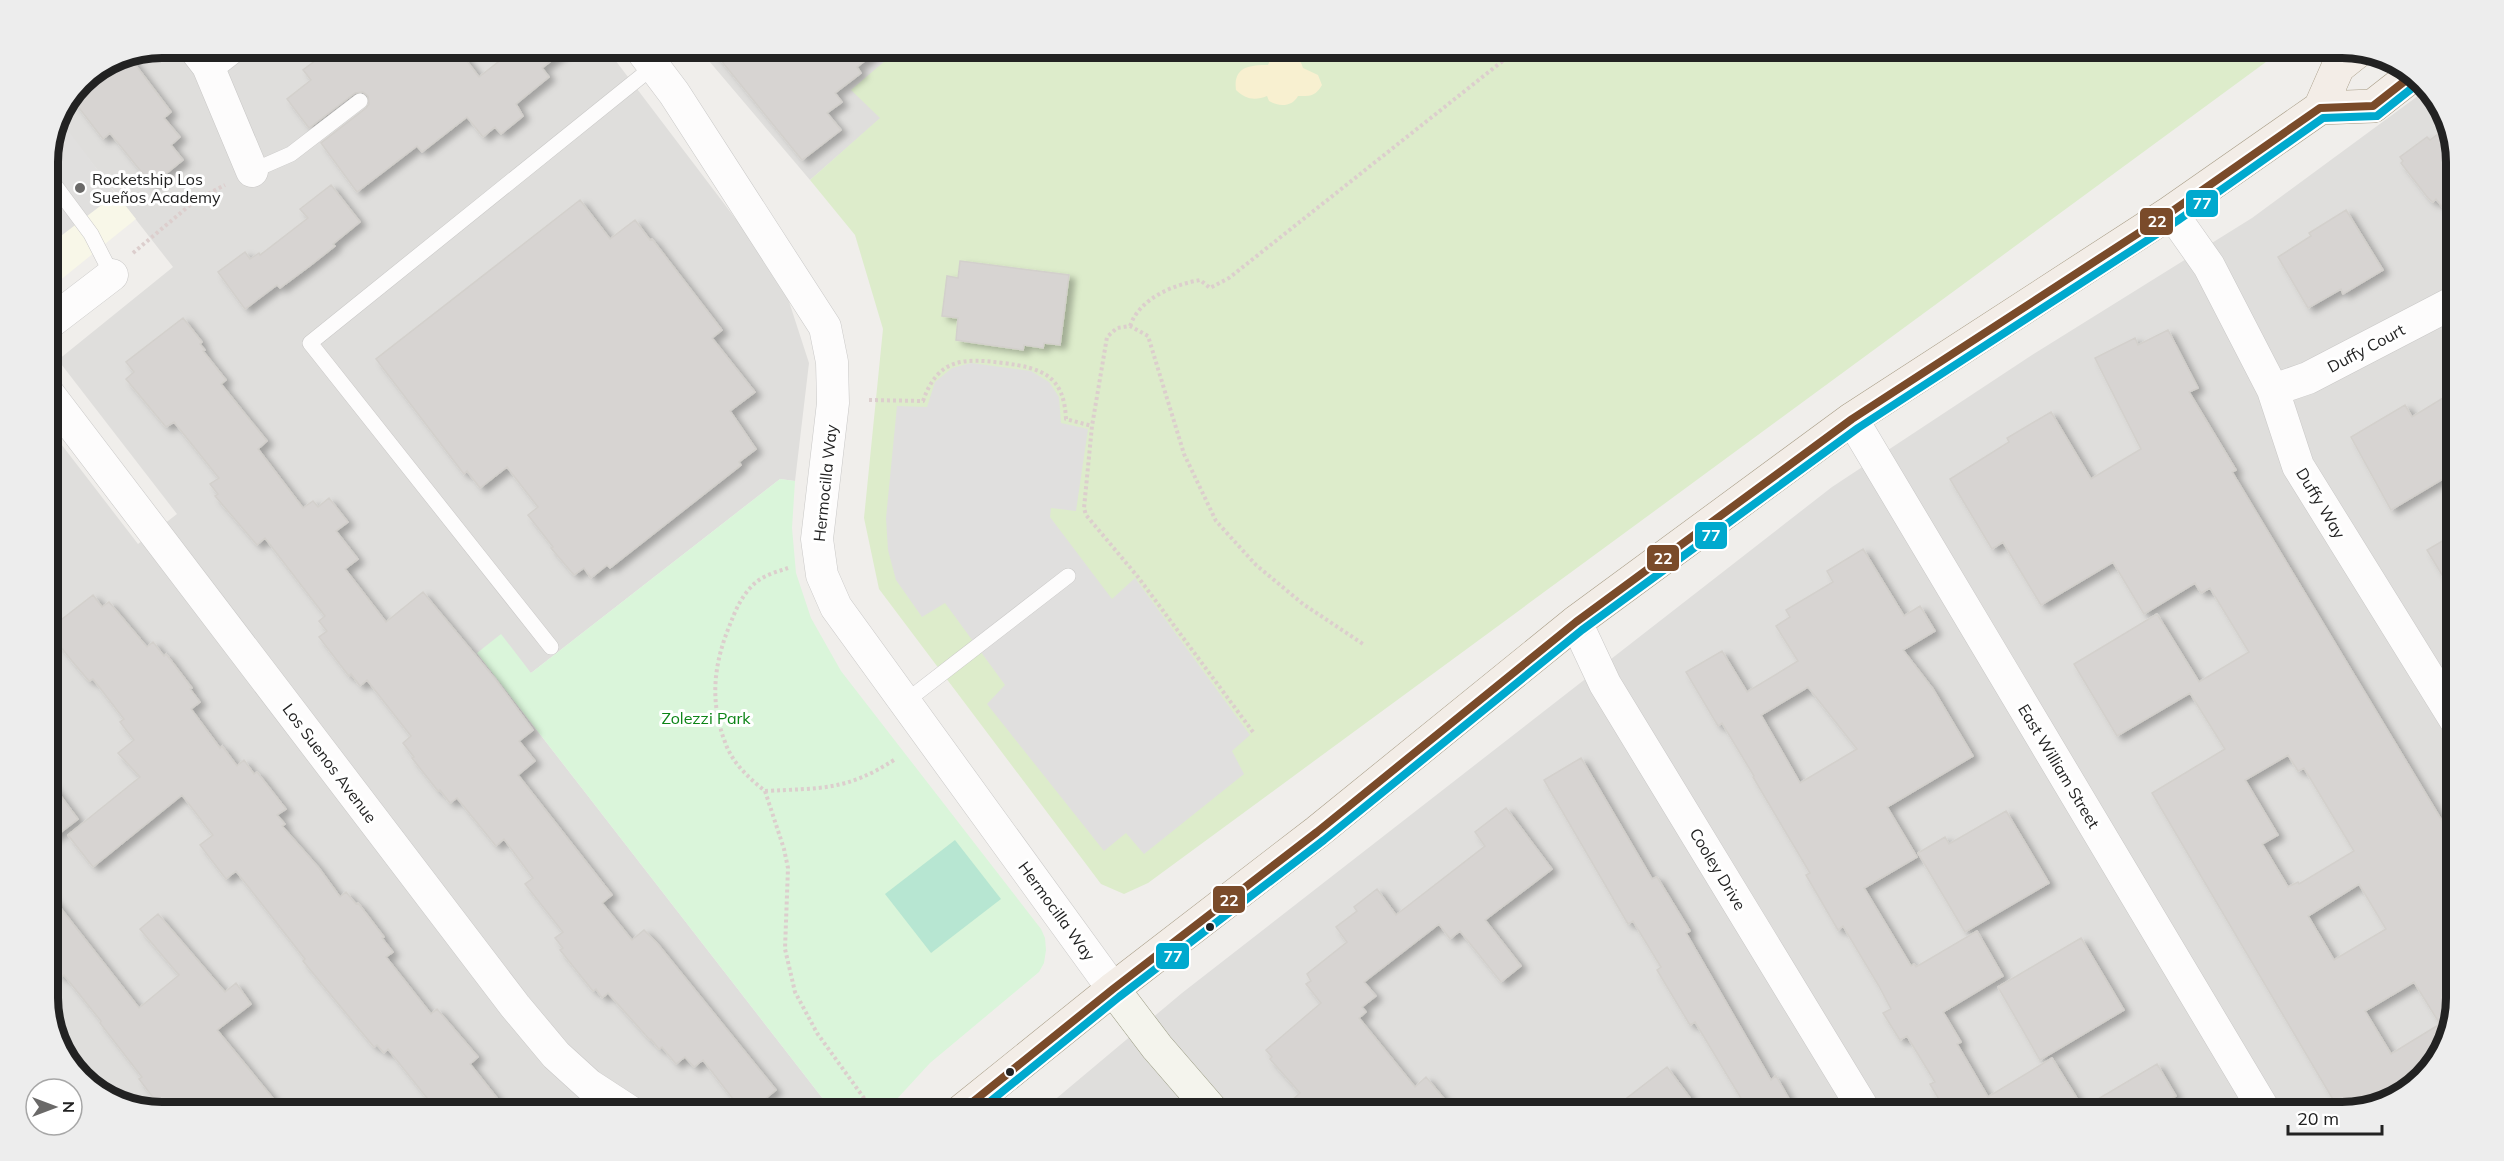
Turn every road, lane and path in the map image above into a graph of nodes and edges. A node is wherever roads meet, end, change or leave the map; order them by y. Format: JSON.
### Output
{"nodes":[{"id":1,"x":212,"y":58,"type":"edge"},
{"id":2,"x":646,"y":58,"type":"edge"},
{"id":3,"x":648,"y":58,"type":"edge"},
{"id":4,"x":1506,"y":58,"type":"edge"},
{"id":5,"x":2348,"y":59,"type":"edge"},
{"id":6,"x":2406,"y":80,"type":"edge"},
{"id":7,"x":360,"y":101,"type":"dead end"},
{"id":8,"x":2320,"y":108,"type":"junction"},
{"id":9,"x":252,"y":171,"type":"junction"},
{"id":10,"x":59,"y":191,"type":"edge"},
{"id":11,"x":2170,"y":212,"type":"junction"},
{"id":12,"x":112,"y":275,"type":"junction"},
{"id":13,"x":2445,"y":307,"type":"edge"},
{"id":14,"x":59,"y":316,"type":"edge"},
{"id":15,"x":1130,"y":326,"type":"junction"},
{"id":16,"x":2273,"y":390,"type":"junction"},
{"id":17,"x":869,"y":400,"type":"dead end"},
{"id":18,"x":59,"y":407,"type":"edge"},
{"id":19,"x":1852,"y":419,"type":"junction"},
{"id":20,"x":1092,"y":426,"type":"junction"},
{"id":21,"x":788,"y":567,"type":"dead end"},
{"id":22,"x":1068,"y":576,"type":"dead end"},
{"id":23,"x":1576,"y":622,"type":"junction"},
{"id":24,"x":1362,"y":644,"type":"dead end"},
{"id":25,"x":551,"y":647,"type":"dead end"},
{"id":26,"x":905,"y":702,"type":"junction"},
{"id":27,"x":2446,"y":704,"type":"edge"},
{"id":28,"x":1253,"y":732,"type":"dead end"},
{"id":29,"x":894,"y":760,"type":"dead end"},
{"id":30,"x":765,"y":791,"type":"junction"},
{"id":31,"x":1113,"y":989,"type":"junction"},
{"id":32,"x":616,"y":1102,"type":"edge"},
{"id":33,"x":867,"y":1102,"type":"edge"},
{"id":34,"x":973,"y":1102,"type":"edge"},
{"id":35,"x":1204,"y":1102,"type":"edge"},
{"id":36,"x":1859,"y":1102,"type":"edge"},
{"id":37,"x":2259,"y":1102,"type":"edge"}],
"edges":[{"from":1,"to":9,"type":"street"},
{"from":2,"to":25,"type":"lane"},
{"from":3,"to":26,"type":"street","name":"Hermocilla Way"},
{"from":4,"to":15,"type":"path"},
{"from":5,"to":8,"type":"main road"},
{"from":6,"to":8,"type":"main road"},
{"from":7,"to":9,"type":"lane"},
{"from":8,"to":11,"type":"main road"},
{"from":9,"to":12,"type":"path"},
{"from":10,"to":12,"type":"lane"},
{"from":11,"to":16,"type":"street","name":"Duffy Way"},
{"from":11,"to":19,"type":"main road"},
{"from":12,"to":14,"type":"street"},
{"from":13,"to":16,"type":"street","name":"Duffy Court"},
{"from":15,"to":20,"type":"path"},
{"from":15,"to":24,"type":"path"},
{"from":16,"to":27,"type":"street","name":"Duffy Way"},
{"from":17,"to":20,"type":"path"},
{"from":18,"to":32,"type":"street","name":"Los Suenos Avenue"},
{"from":19,"to":23,"type":"main road"},
{"from":19,"to":37,"type":"street","name":"East William Street"},
{"from":20,"to":28,"type":"path"},
{"from":21,"to":30,"type":"path"},
{"from":22,"to":26,"type":"lane"},
{"from":23,"to":31,"type":"main road"},
{"from":23,"to":36,"type":"street","name":"Cooley Drive"},
{"from":26,"to":31,"type":"street","name":"Hermocilla Way"},
{"from":29,"to":30,"type":"path"},
{"from":30,"to":33,"type":"path"},
{"from":31,"to":34,"type":"main road"},
{"from":31,"to":35,"type":"street"}]}
